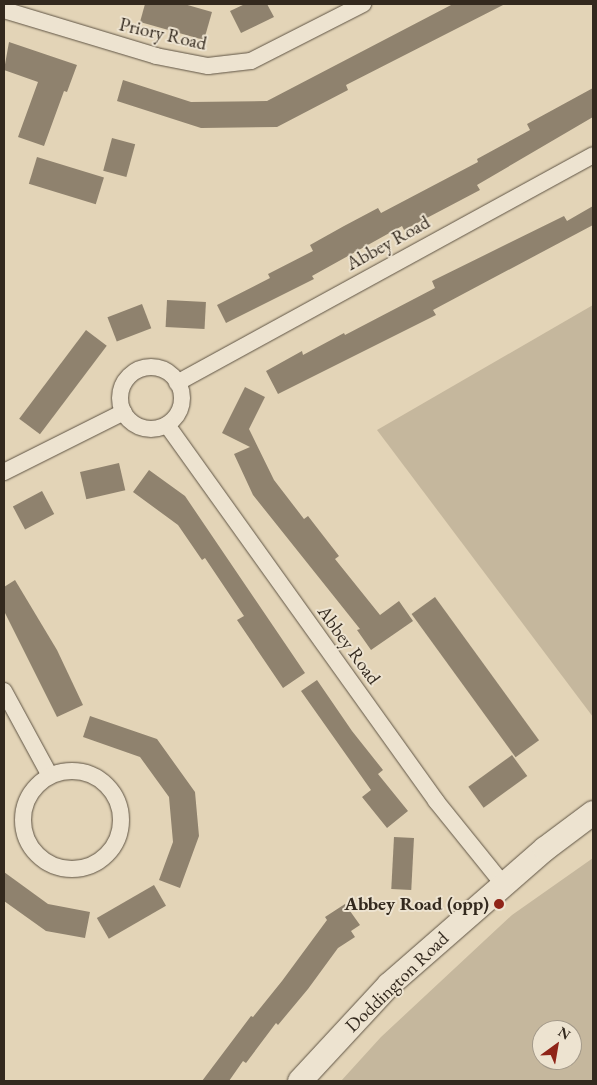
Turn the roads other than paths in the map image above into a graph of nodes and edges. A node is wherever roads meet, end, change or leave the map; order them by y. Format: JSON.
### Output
{"nodes":[{"id":1,"x":363,"y":4,"type":"edge"},
{"id":2,"x":4,"y":10,"type":"edge"},
{"id":3,"x":593,"y":155,"type":"edge"},
{"id":4,"x":177,"y":383,"type":"junction"},
{"id":5,"x":124,"y":412,"type":"junction"},
{"id":6,"x":167,"y":425,"type":"junction"},
{"id":7,"x":4,"y":472,"type":"edge"},
{"id":8,"x":4,"y":691,"type":"edge"},
{"id":9,"x":49,"y":774,"type":"junction"},
{"id":10,"x":593,"y":813,"type":"edge"},
{"id":11,"x":503,"y":884,"type":"junction"},
{"id":12,"x":300,"y":1081,"type":"edge"}],
"edges":[{"from":1,"to":2,"type":"street","name":"Priory Road"},
{"from":3,"to":4,"type":"street","name":"Abbey Road"},
{"from":4,"to":5,"type":"street"},
{"from":4,"to":6,"type":"street"},
{"from":5,"to":6,"type":"street"},
{"from":5,"to":7,"type":"street"},
{"from":6,"to":11,"type":"street","name":"Abbey Road"},
{"from":8,"to":9,"type":"street"},
{"from":9,"to":9,"type":"street"},
{"from":10,"to":11,"type":"street","name":"Doddington Road"},
{"from":11,"to":12,"type":"street","name":"Doddington Road"}]}
